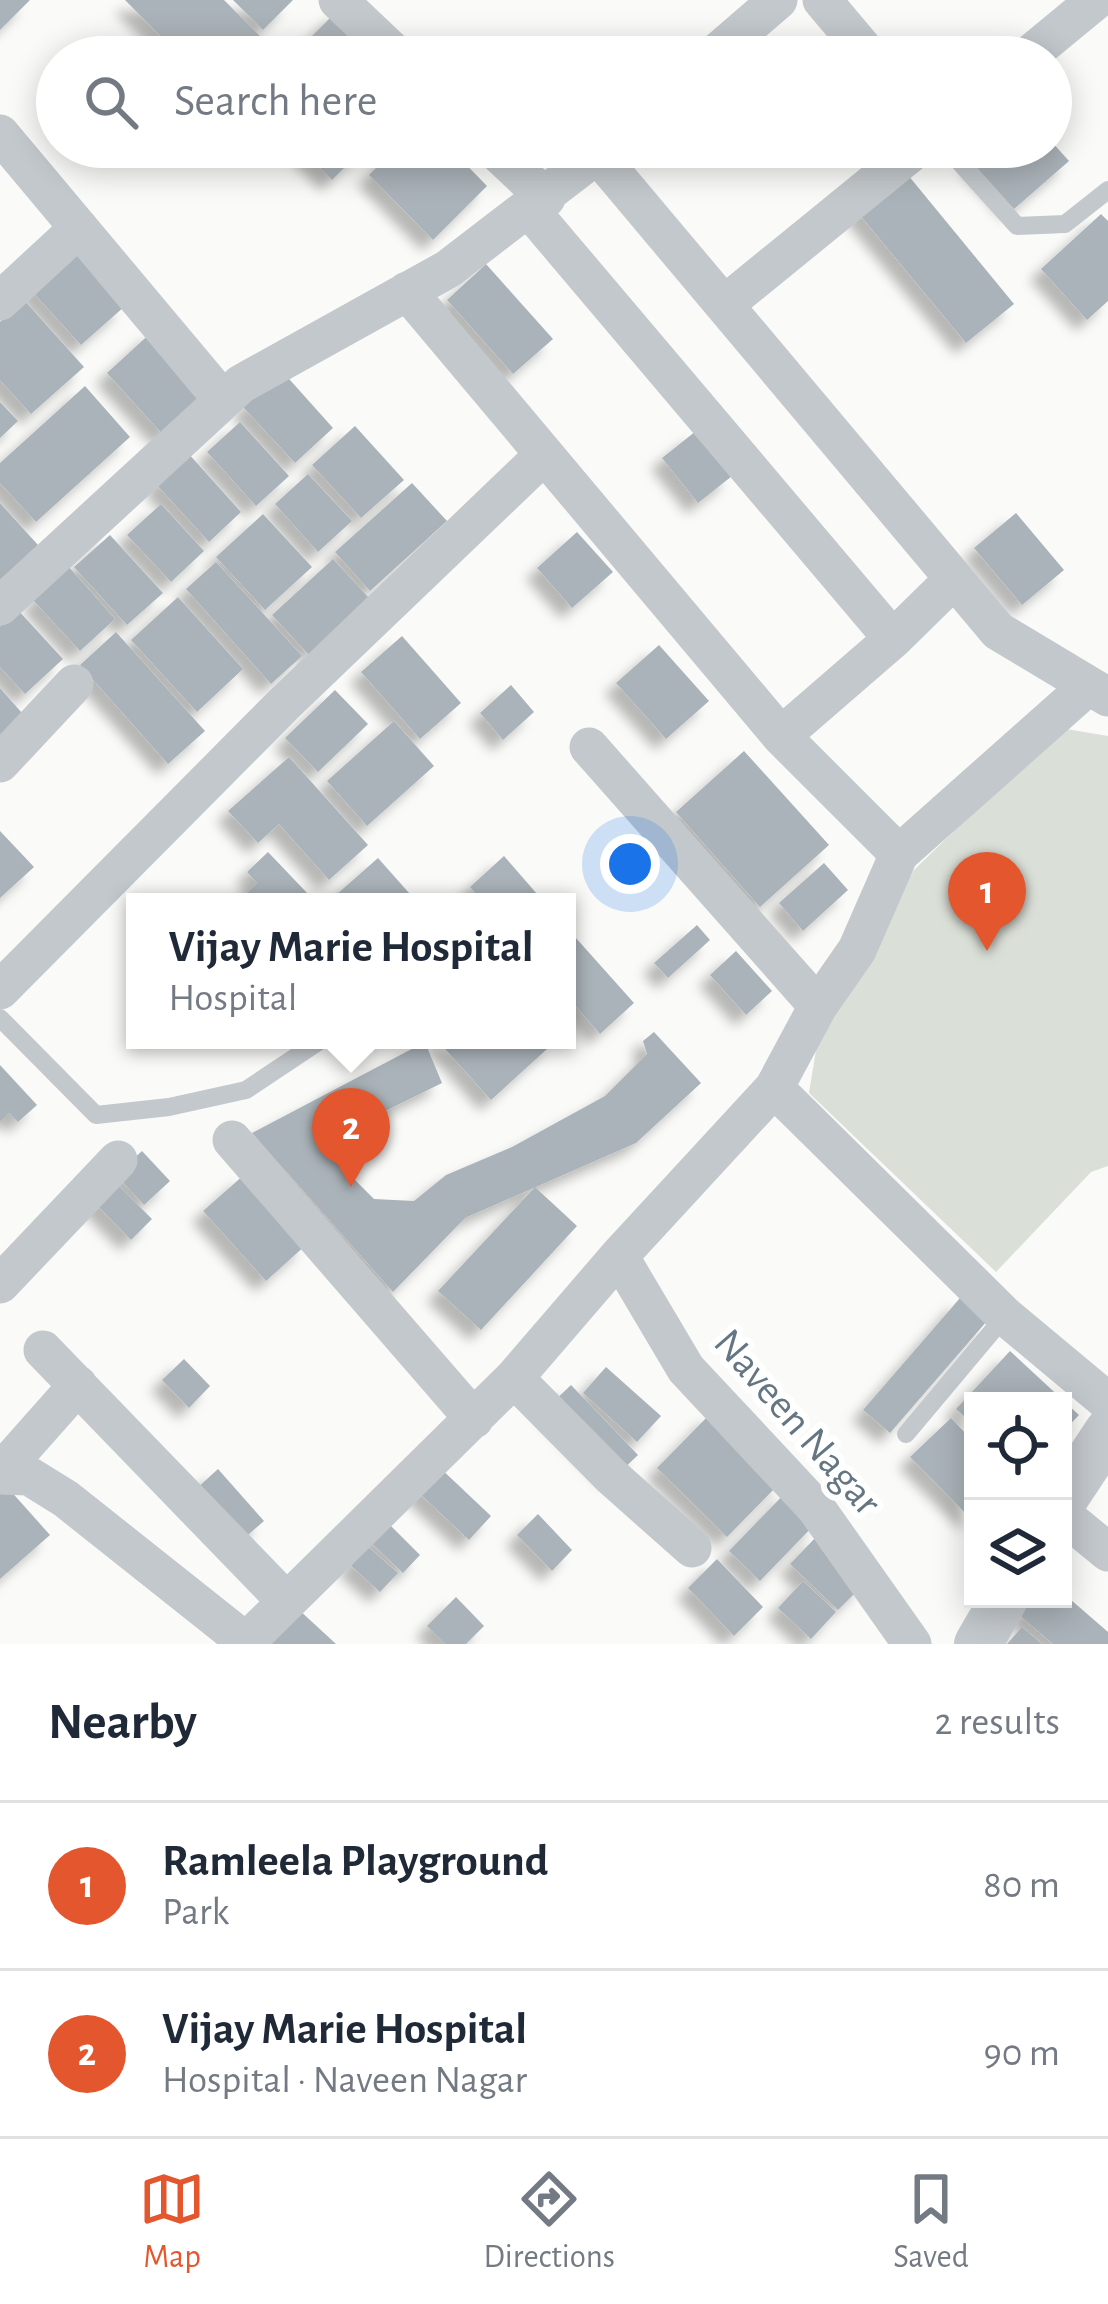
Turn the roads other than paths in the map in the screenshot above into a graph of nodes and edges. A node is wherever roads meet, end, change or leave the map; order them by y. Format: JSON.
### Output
{"nodes":[{"id":1,"x":338,"y":0,"type":"edge"},
{"id":2,"x":778,"y":0,"type":"edge"},
{"id":3,"x":822,"y":0,"type":"edge"},
{"id":4,"x":1096,"y":0,"type":"edge"},
{"id":5,"x":376,"y":36,"type":"edge"},
{"id":6,"x":736,"y":36,"type":"edge"},
{"id":7,"x":852,"y":36,"type":"edge"},
{"id":8,"x":1052,"y":36,"type":"edge"},
{"id":9,"x":0,"y":134,"type":"edge"},
{"id":10,"x":509,"y":168,"type":"edge"},
{"id":11,"x":582,"y":168,"type":"edge"},
{"id":12,"x":616,"y":168,"type":"edge"},
{"id":13,"x":892,"y":168,"type":"edge"},
{"id":14,"x":965,"y":168,"type":"edge"},
{"id":15,"x":1108,"y":190,"type":"edge"},
{"id":16,"x":538,"y":204,"type":"junction"},
{"id":17,"x":79,"y":228,"type":"junction"},
{"id":18,"x":407,"y":291,"type":"junction"},
{"id":19,"x":0,"y":301,"type":"edge"},
{"id":20,"x":724,"y":305,"type":"junction"},
{"id":21,"x":223,"y":400,"type":"junction"},
{"id":22,"x":543,"y":456,"type":"junction"},
{"id":23,"x":954,"y":579,"type":"junction"},
{"id":24,"x":0,"y":606,"type":"edge"},
{"id":25,"x":892,"y":639,"type":"junction"},
{"id":26,"x":74,"y":684,"type":"dead end"},
{"id":27,"x":1097,"y":692,"type":"edge"},
{"id":28,"x":781,"y":736,"type":"junction"},
{"id":29,"x":589,"y":747,"type":"dead end"},
{"id":30,"x":0,"y":763,"type":"edge"},
{"id":31,"x":899,"y":854,"type":"junction"},
{"id":32,"x":0,"y":989,"type":"edge"},
{"id":33,"x":818,"y":1006,"type":"junction"},
{"id":34,"x":0,"y":1018,"type":"edge"},
{"id":35,"x":308,"y":1049,"type":"edge"},
{"id":36,"x":774,"y":1088,"type":"junction"},
{"id":37,"x":232,"y":1140,"type":"dead end"},
{"id":38,"x":118,"y":1160,"type":"dead end"},
{"id":39,"x":619,"y":1256,"type":"junction"},
{"id":40,"x":0,"y":1284,"type":"edge"},
{"id":41,"x":1005,"y":1316,"type":"junction"},
{"id":42,"x":43,"y":1350,"type":"dead end"},
{"id":43,"x":514,"y":1378,"type":"junction"},
{"id":44,"x":78,"y":1385,"type":"junction"},
{"id":45,"x":1108,"y":1402,"type":"edge"},
{"id":46,"x":474,"y":1419,"type":"junction"},
{"id":47,"x":1108,"y":1432,"type":"edge"},
{"id":48,"x":906,"y":1434,"type":"dead end"},
{"id":49,"x":0,"y":1474,"type":"edge"},
{"id":50,"x":1072,"y":1486,"type":"edge"},
{"id":51,"x":1072,"y":1522,"type":"edge"},
{"id":52,"x":692,"y":1549,"type":"dead end"},
{"id":53,"x":1108,"y":1552,"type":"edge"},
{"id":54,"x":286,"y":1601,"type":"junction"},
{"id":55,"x":999,"y":1608,"type":"edge"},
{"id":56,"x":245,"y":1643,"type":"edge"},
{"id":57,"x":912,"y":1644,"type":"edge"},
{"id":58,"x":978,"y":1644,"type":"edge"}],
"edges":[{"from":1,"to":5,"type":"street"},
{"from":2,"to":6,"type":"street"},
{"from":3,"to":7,"type":"street"},
{"from":4,"to":8,"type":"street"},
{"from":9,"to":17,"type":"street"},
{"from":10,"to":16,"type":"street"},
{"from":11,"to":16,"type":"street"},
{"from":12,"to":20,"type":"street"},
{"from":13,"to":20,"type":"street"},
{"from":14,"to":15,"type":"lane"},
{"from":16,"to":18,"type":"street"},
{"from":16,"to":25,"type":"street"},
{"from":17,"to":19,"type":"street"},
{"from":17,"to":21,"type":"street"},
{"from":18,"to":21,"type":"street"},
{"from":18,"to":22,"type":"street"},
{"from":20,"to":23,"type":"street"},
{"from":21,"to":24,"type":"street"},
{"from":22,"to":28,"type":"street"},
{"from":22,"to":32,"type":"street"},
{"from":23,"to":25,"type":"street"},
{"from":23,"to":27,"type":"street"},
{"from":25,"to":28,"type":"street"},
{"from":26,"to":30,"type":"street"},
{"from":27,"to":31,"type":"street"},
{"from":28,"to":31,"type":"street"},
{"from":29,"to":33,"type":"street"},
{"from":31,"to":33,"type":"street"},
{"from":33,"to":36,"type":"street"},
{"from":34,"to":35,"type":"lane"},
{"from":36,"to":39,"type":"street"},
{"from":36,"to":41,"type":"street"},
{"from":37,"to":46,"type":"street"},
{"from":38,"to":40,"type":"street"},
{"from":39,"to":43,"type":"street"},
{"from":39,"to":57,"type":"street","name":"Naveen Nagar"},
{"from":41,"to":45,"type":"street"},
{"from":41,"to":48,"type":"lane"},
{"from":42,"to":44,"type":"street"},
{"from":43,"to":46,"type":"street"},
{"from":43,"to":52,"type":"street"},
{"from":44,"to":49,"type":"street"},
{"from":44,"to":54,"type":"street"},
{"from":46,"to":54,"type":"street"},
{"from":47,"to":50,"type":"street"},
{"from":49,"to":56,"type":"street"},
{"from":51,"to":53,"type":"street"},
{"from":54,"to":56,"type":"street"},
{"from":55,"to":58,"type":"street"}]}
